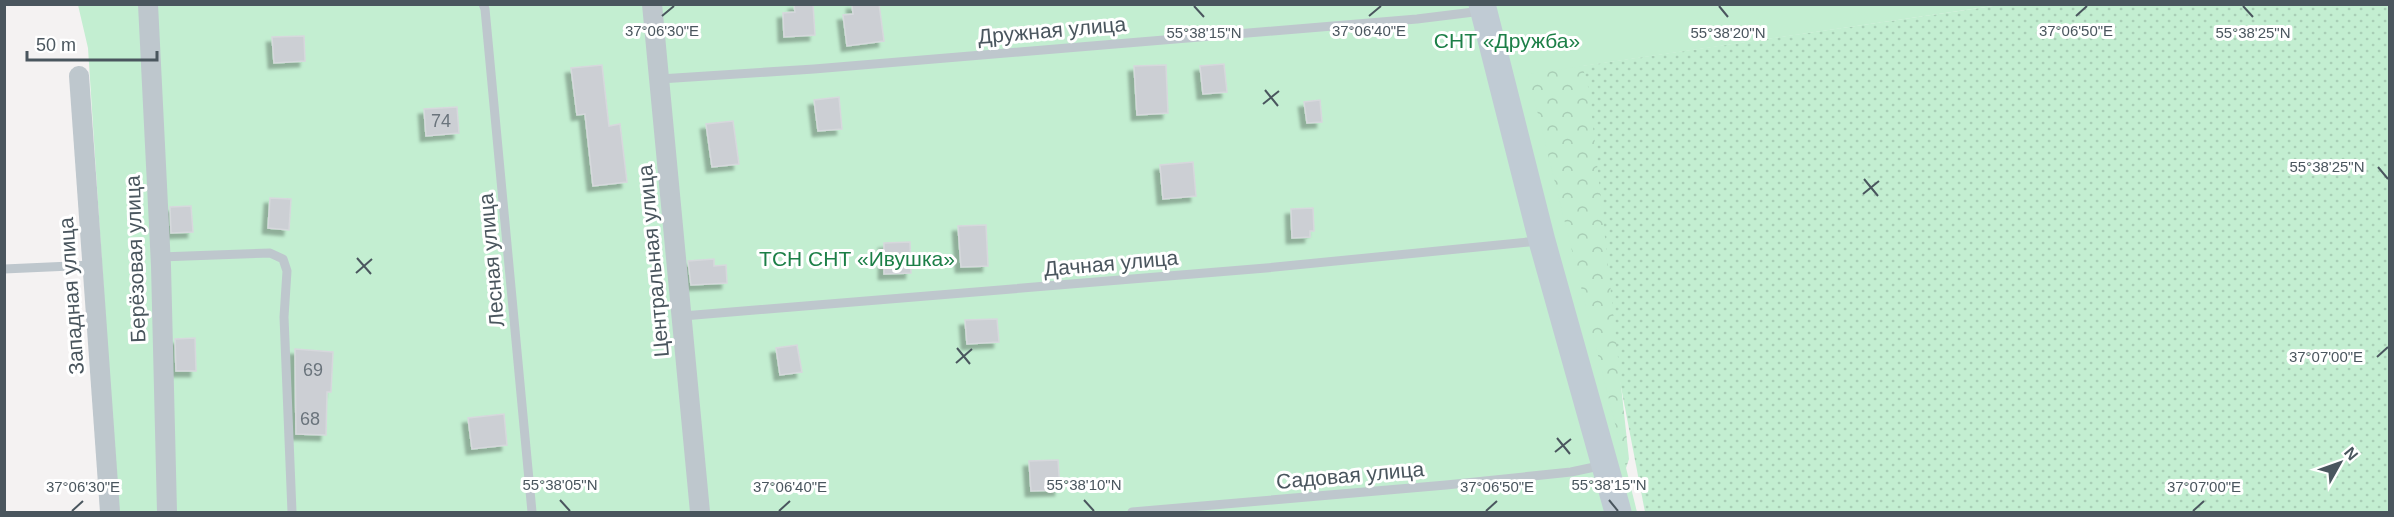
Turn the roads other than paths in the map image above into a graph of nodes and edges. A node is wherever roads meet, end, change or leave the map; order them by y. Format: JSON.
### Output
{"nodes":[{"id":1,"x":148,"y":4,"type":"edge"},
{"id":2,"x":483,"y":4,"type":"edge"},
{"id":3,"x":652,"y":4,"type":"edge"},
{"id":4,"x":1483,"y":8,"type":"edge"},
{"id":5,"x":78,"y":76,"type":"dead end"},
{"id":6,"x":660,"y":79,"type":"junction"},
{"id":7,"x":1542,"y":241,"type":"junction"},
{"id":8,"x":160,"y":257,"type":"junction"},
{"id":9,"x":93,"y":265,"type":"junction"},
{"id":10,"x":4,"y":269,"type":"edge"},
{"id":11,"x":683,"y":316,"type":"junction"},
{"id":12,"x":1606,"y":465,"type":"junction"},
{"id":13,"x":110,"y":513,"type":"edge"},
{"id":14,"x":168,"y":513,"type":"edge"},
{"id":15,"x":292,"y":513,"type":"edge"},
{"id":16,"x":532,"y":513,"type":"edge"},
{"id":17,"x":699,"y":513,"type":"edge"},
{"id":18,"x":1131,"y":513,"type":"edge"},
{"id":19,"x":1618,"y":513,"type":"edge"}],
"edges":[{"from":1,"to":8,"type":"street","name":"Берёзовая улица"},
{"from":2,"to":16,"type":"lane","name":"Лесная улица"},
{"from":3,"to":6,"type":"street","name":"Центральная улица"},
{"from":4,"to":6,"type":"lane","name":"Дружная улица"},
{"from":4,"to":7,"type":"street"},
{"from":5,"to":9,"type":"street","name":"Западная улица"},
{"from":6,"to":11,"type":"street","name":"Центральная улица"},
{"from":7,"to":11,"type":"lane","name":"Дачная улица"},
{"from":7,"to":12,"type":"street"},
{"from":8,"to":14,"type":"street","name":"Берёзовая улица"},
{"from":8,"to":15,"type":"lane"},
{"from":9,"to":10,"type":"lane"},
{"from":9,"to":13,"type":"street","name":"Западная улица"},
{"from":11,"to":17,"type":"street","name":"Центральная улица"},
{"from":12,"to":18,"type":"lane","name":"Садовая улица"},
{"from":12,"to":19,"type":"street"}]}
